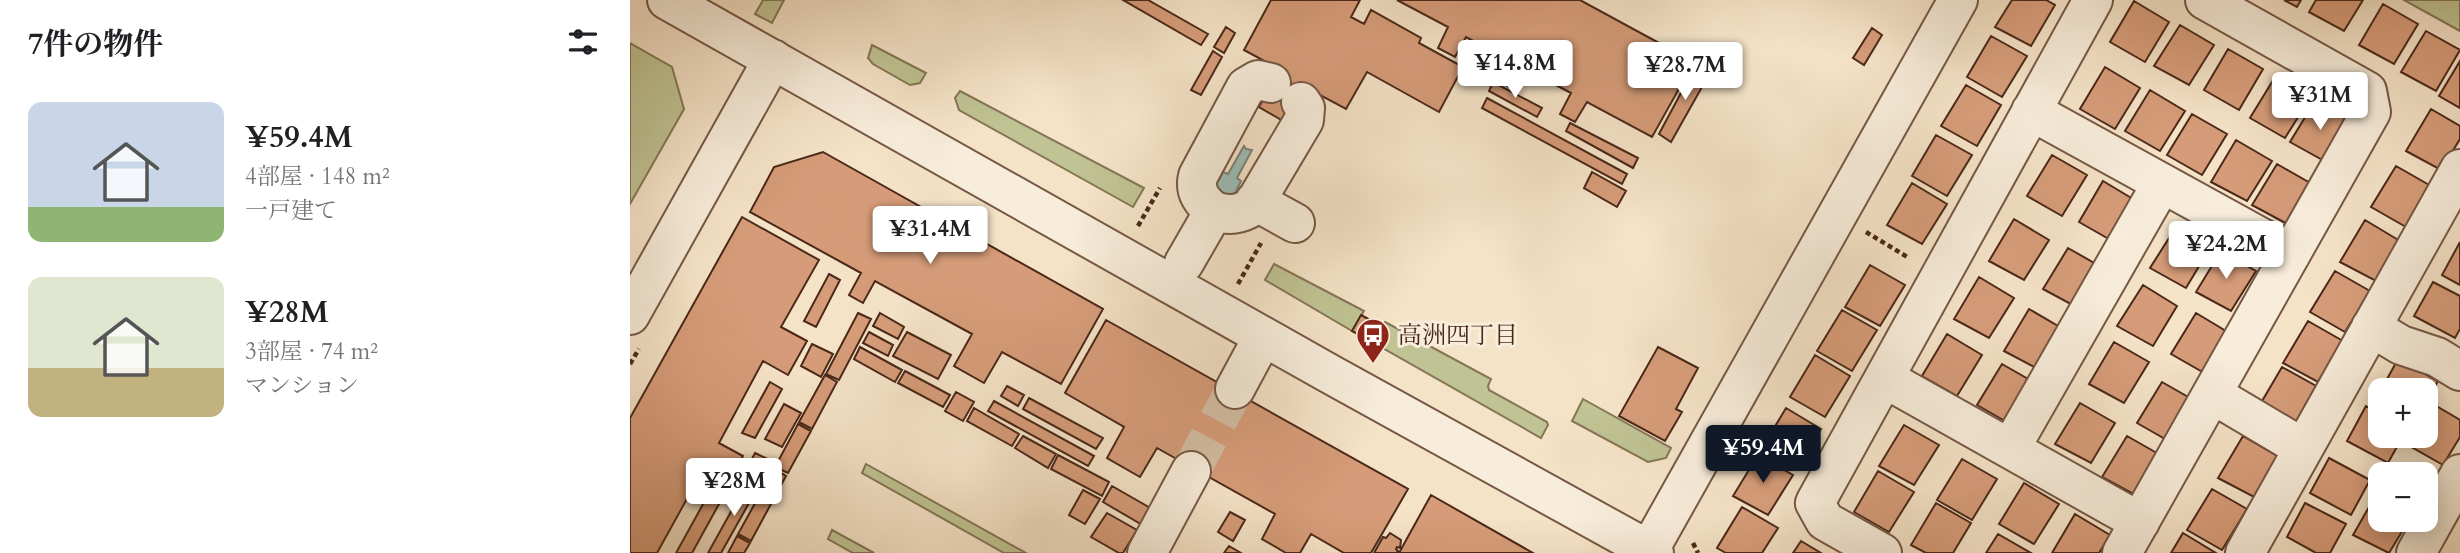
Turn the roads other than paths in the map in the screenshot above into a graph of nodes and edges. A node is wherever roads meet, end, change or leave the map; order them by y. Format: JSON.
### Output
{"nodes":[{"id":1,"x":667,"y":0,"type":"edge"},
{"id":2,"x":1958,"y":0,"type":"edge"},
{"id":3,"x":2093,"y":0,"type":"edge"},
{"id":4,"x":2205,"y":0,"type":"edge"},
{"id":5,"x":773,"y":59,"type":"junction"},
{"id":6,"x":2031,"y":111,"type":"junction"},
{"id":7,"x":2460,"y":170,"type":"edge"},
{"id":8,"x":2162,"y":183,"type":"junction"},
{"id":9,"x":1255,"y":201,"type":"junction"},
{"id":10,"x":1214,"y":211,"type":"junction"},
{"id":11,"x":1295,"y":223,"type":"dead end"},
{"id":12,"x":2291,"y":254,"type":"junction"},
{"id":13,"x":1184,"y":263,"type":"dead end"},
{"id":14,"x":630,"y":315,"type":"edge"},
{"id":15,"x":2371,"y":327,"type":"junction"},
{"id":16,"x":1263,"y":337,"type":"junction"},
{"id":17,"x":2460,"y":371,"type":"edge"},
{"id":18,"x":1884,"y":378,"type":"junction"},
{"id":19,"x":1235,"y":388,"type":"tunnel mouth"},
{"id":20,"x":2212,"y":394,"type":"junction"},
{"id":21,"x":2010,"y":449,"type":"junction"},
{"id":22,"x":2303,"y":449,"type":"junction"},
{"id":23,"x":1191,"y":471,"type":"tunnel mouth"},
{"id":24,"x":2458,"y":482,"type":"edge"},
{"id":25,"x":2131,"y":538,"type":"edge"},
{"id":26,"x":1652,"y":552,"type":"edge"},
{"id":27,"x":1147,"y":553,"type":"edge"},
{"id":28,"x":1882,"y":553,"type":"edge"},
{"id":29,"x":2245,"y":553,"type":"edge"},
{"id":30,"x":2416,"y":553,"type":"edge"}],
"edges":[{"from":1,"to":5,"type":"street"},
{"from":2,"to":26,"type":"street"},
{"from":3,"to":6,"type":"street"},
{"from":4,"to":12,"type":"street"},
{"from":5,"to":14,"type":"street"},
{"from":5,"to":16,"type":"street"},
{"from":6,"to":8,"type":"street"},
{"from":6,"to":18,"type":"street"},
{"from":7,"to":15,"type":"street"},
{"from":8,"to":12,"type":"street"},
{"from":8,"to":21,"type":"street"},
{"from":9,"to":10,"type":"street"},
{"from":9,"to":10,"type":"street"},
{"from":9,"to":11,"type":"street"},
{"from":10,"to":13,"type":"street"},
{"from":12,"to":20,"type":"street"},
{"from":15,"to":17,"type":"street"},
{"from":15,"to":22,"type":"street"},
{"from":16,"to":19,"type":"street"},
{"from":16,"to":26,"type":"street"},
{"from":18,"to":21,"type":"street"},
{"from":18,"to":28,"type":"street"},
{"from":20,"to":22,"type":"street"},
{"from":20,"to":25,"type":"street"},
{"from":21,"to":25,"type":"street"},
{"from":22,"to":29,"type":"street"},
{"from":23,"to":27,"type":"street"},
{"from":24,"to":30,"type":"street"}]}
